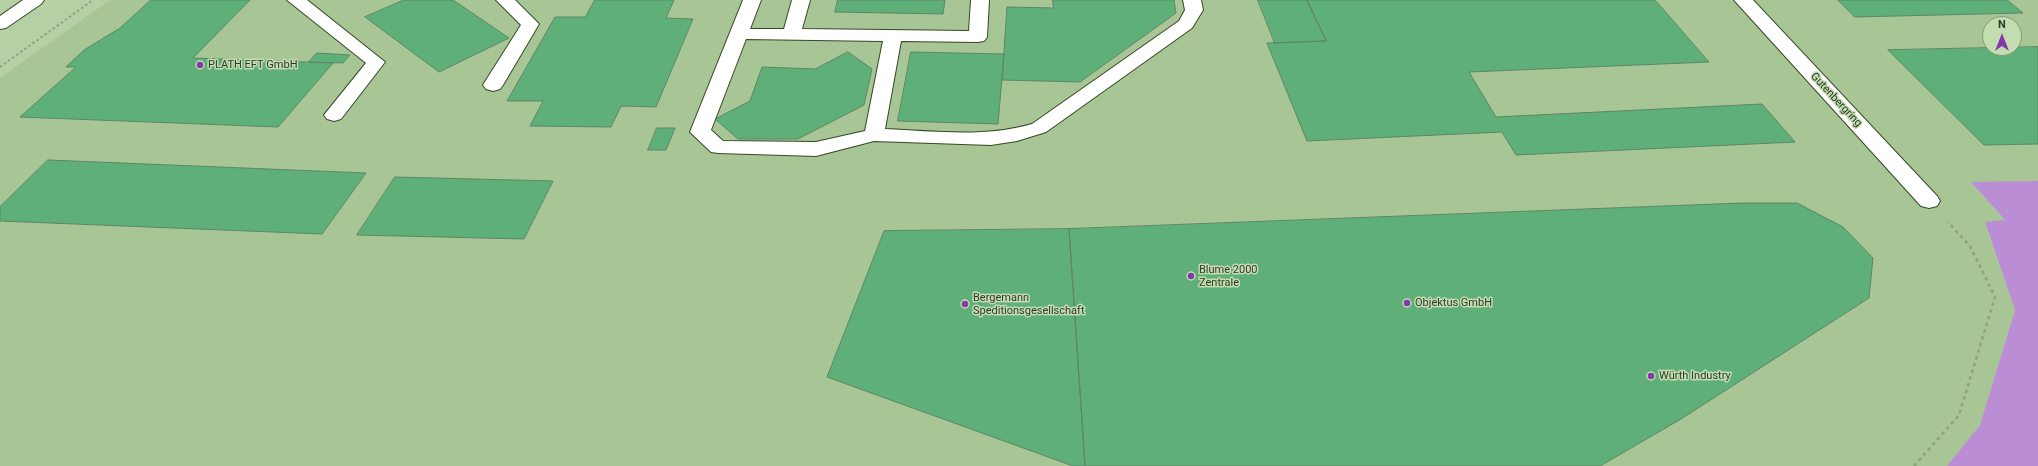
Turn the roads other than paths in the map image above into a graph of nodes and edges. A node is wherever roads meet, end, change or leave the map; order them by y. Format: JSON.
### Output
{"nodes":[{"id":1,"x":35,"y":0,"type":"edge"},
{"id":2,"x":296,"y":0,"type":"edge"},
{"id":3,"x":505,"y":0,"type":"edge"},
{"id":4,"x":752,"y":0,"type":"edge"},
{"id":5,"x":801,"y":0,"type":"edge"},
{"id":6,"x":980,"y":0,"type":"edge"},
{"id":7,"x":1192,"y":0,"type":"edge"},
{"id":8,"x":1744,"y":0,"type":"edge"},
{"id":9,"x":0,"y":24,"type":"edge"},
{"id":10,"x":739,"y":34,"type":"junction"},
{"id":11,"x":791,"y":35,"type":"junction"},
{"id":12,"x":893,"y":36,"type":"junction"},
{"id":13,"x":493,"y":85,"type":"dead end"},
{"id":14,"x":334,"y":115,"type":"dead end"},
{"id":15,"x":874,"y":135,"type":"junction"},
{"id":16,"x":1929,"y":201,"type":"road end"}],
"edges":[{"from":1,"to":9,"type":"street"},
{"from":2,"to":14,"type":"street"},
{"from":3,"to":13,"type":"street"},
{"from":4,"to":10,"type":"street"},
{"from":5,"to":11,"type":"street"},
{"from":6,"to":12,"type":"street"},
{"from":7,"to":15,"type":"street"},
{"from":8,"to":16,"type":"street","name":"Gutenbergring"},
{"from":10,"to":11,"type":"street"},
{"from":10,"to":15,"type":"street"},
{"from":11,"to":12,"type":"street"},
{"from":12,"to":15,"type":"street"}]}
